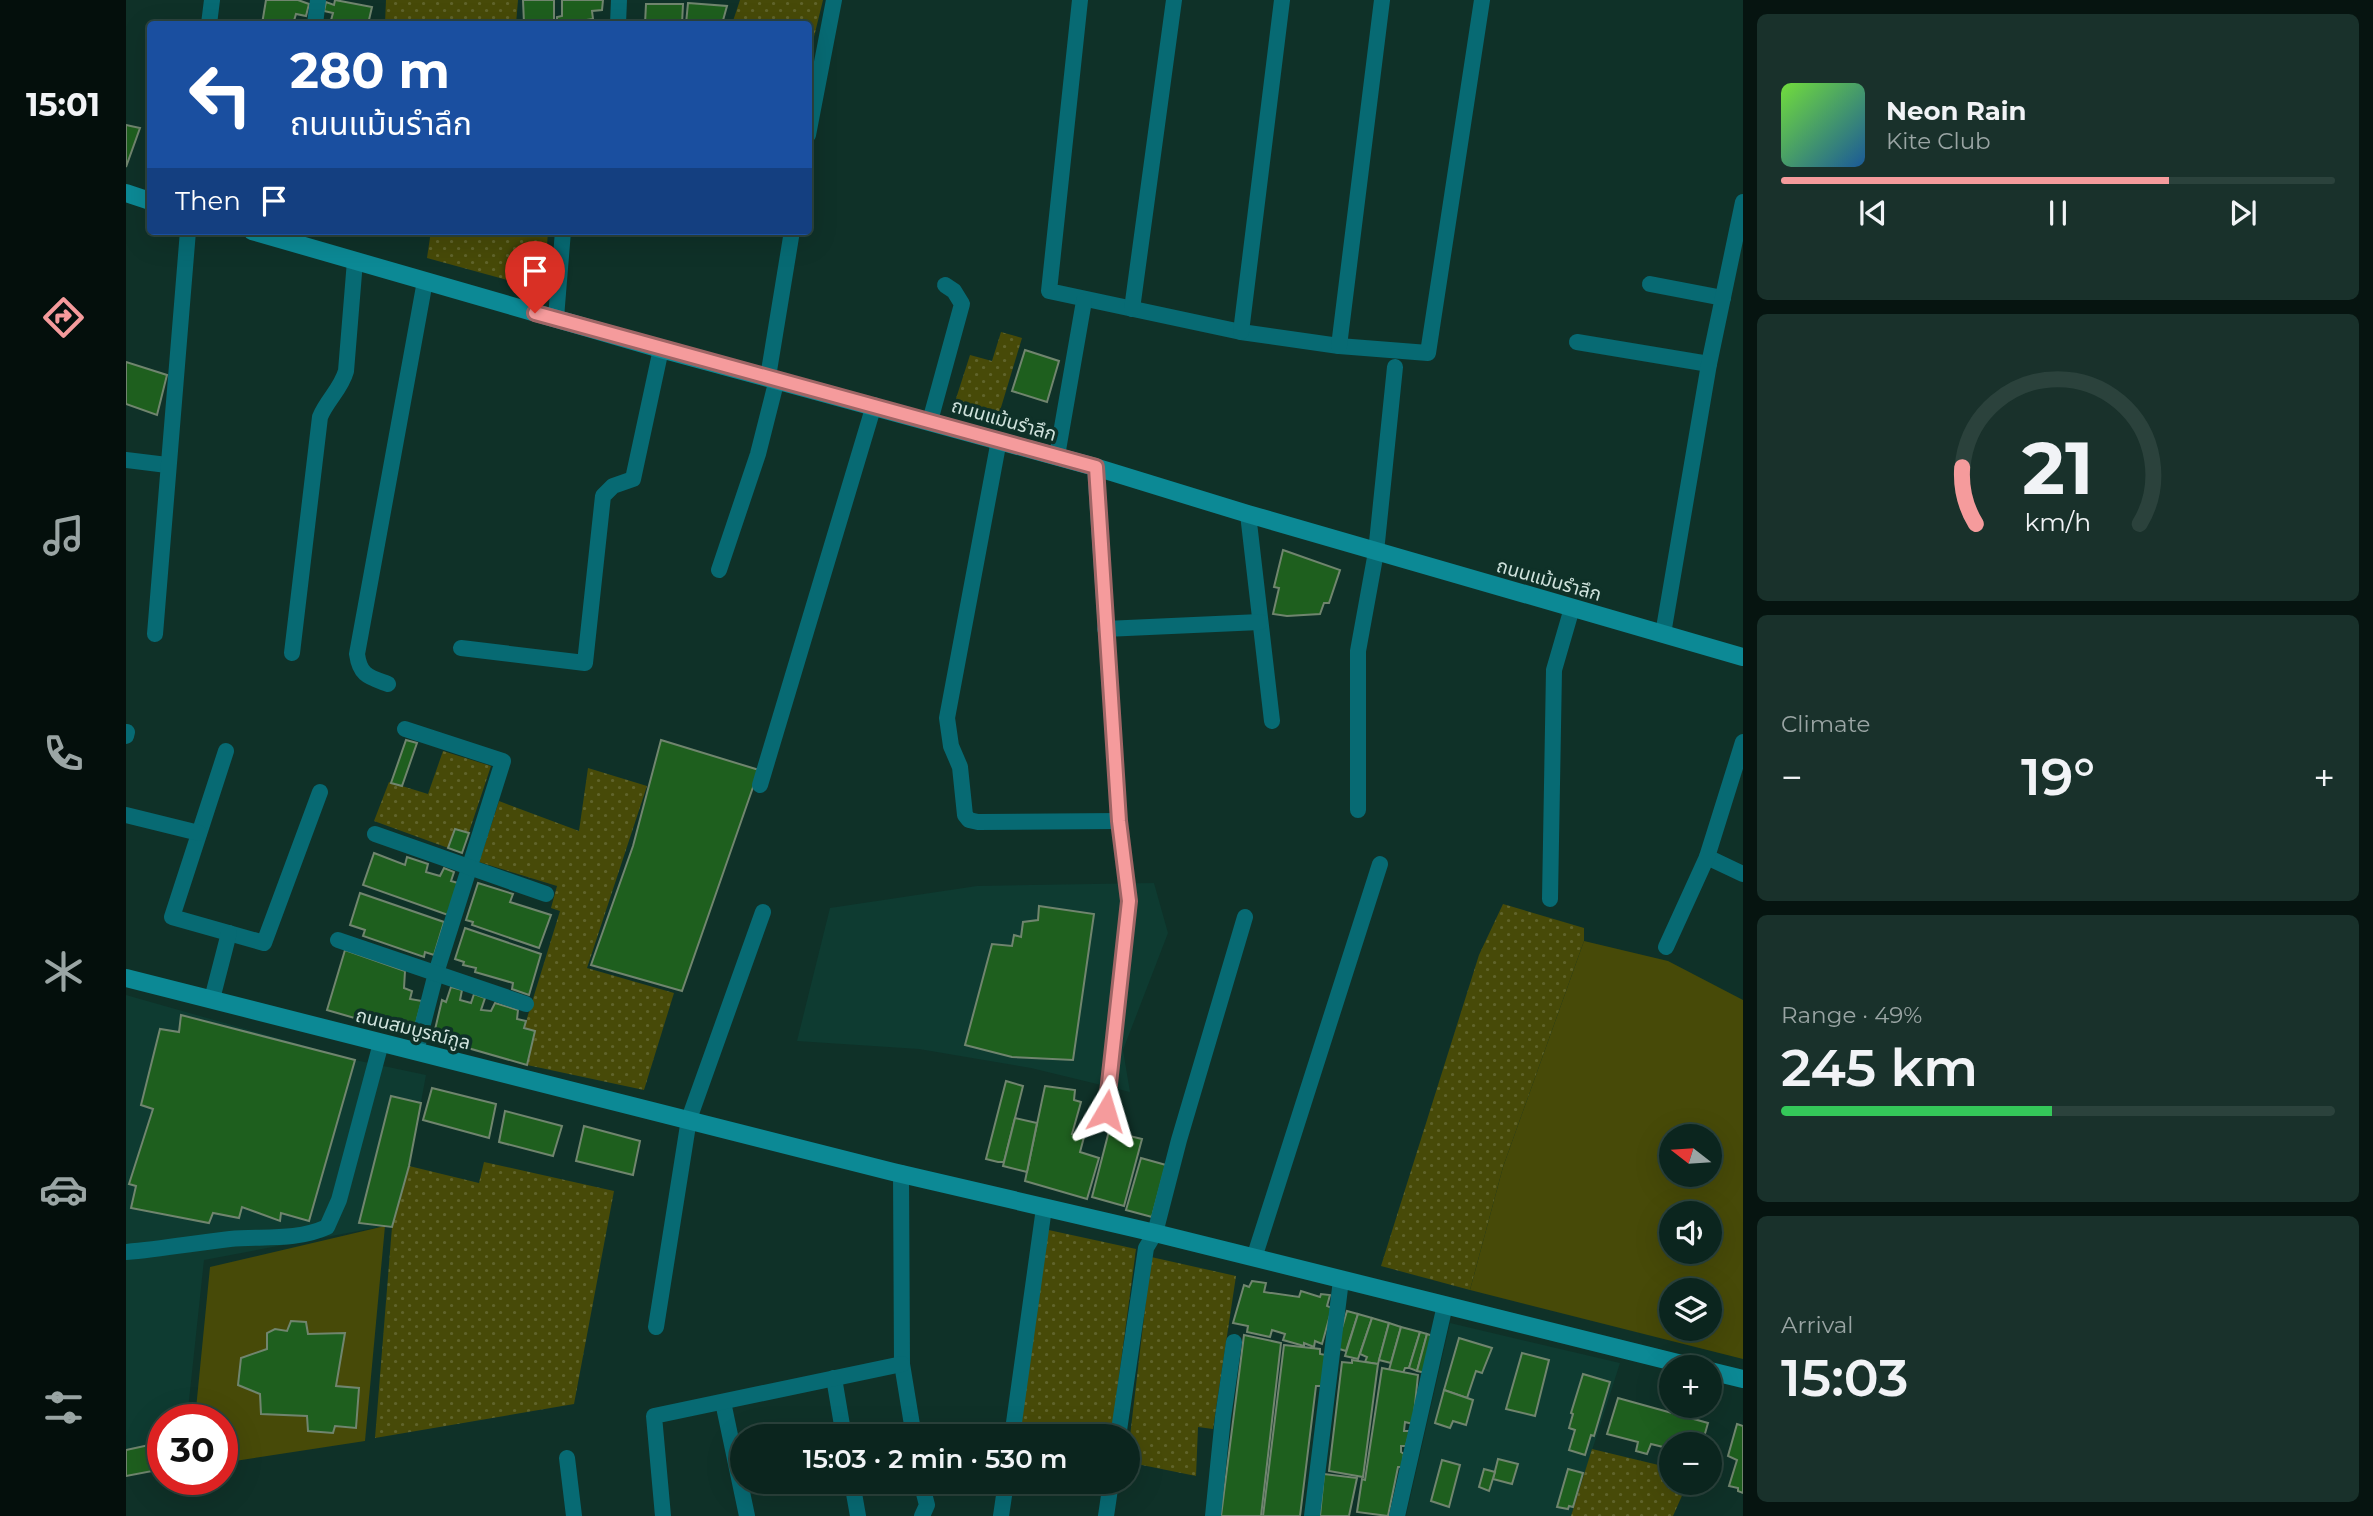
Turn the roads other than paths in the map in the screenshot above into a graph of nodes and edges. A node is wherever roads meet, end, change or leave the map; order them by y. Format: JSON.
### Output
{"nodes":[{"id":1,"x":212,"y":0,"type":"edge"},
{"id":2,"x":318,"y":0,"type":"edge"},
{"id":3,"x":619,"y":0,"type":"edge"},
{"id":4,"x":834,"y":0,"type":"edge"},
{"id":5,"x":1080,"y":0,"type":"edge"},
{"id":6,"x":1174,"y":0,"type":"edge"},
{"id":7,"x":1282,"y":0,"type":"edge"},
{"id":8,"x":1382,"y":0,"type":"edge"},
{"id":9,"x":1482,"y":0,"type":"edge"},
{"id":10,"x":209,"y":21,"type":"edge"},
{"id":11,"x":315,"y":21,"type":"edge"},
{"id":12,"x":618,"y":21,"type":"edge"},
{"id":13,"x":812,"y":114,"type":"edge"},
{"id":14,"x":126,"y":193,"type":"edge"},
{"id":15,"x":147,"y":200,"type":"edge"},
{"id":16,"x":1743,"y":202,"type":"edge"},
{"id":17,"x":188,"y":235,"type":"edge"},
{"id":18,"x":266,"y":235,"type":"edge"},
{"id":19,"x":562,"y":235,"type":"edge"},
{"id":20,"x":791,"y":235,"type":"edge"},
{"id":21,"x":355,"y":261,"type":"junction"},
{"id":22,"x":425,"y":281,"type":"junction"},
{"id":23,"x":1650,"y":284,"type":"dead end"},
{"id":24,"x":944,"y":285,"type":"dead end"},
{"id":25,"x":1723,"y":298,"type":"junction"},
{"id":26,"x":1084,"y":301,"type":"junction"},
{"id":27,"x":1132,"y":309,"type":"junction"},
{"id":28,"x":556,"y":318,"type":"junction"},
{"id":29,"x":1241,"y":332,"type":"junction"},
{"id":30,"x":1577,"y":342,"type":"dead end"},
{"id":31,"x":1339,"y":346,"type":"junction"},
{"id":32,"x":661,"y":349,"type":"junction"},
{"id":33,"x":1709,"y":364,"type":"junction"},
{"id":34,"x":1395,"y":367,"type":"dead end"},
{"id":35,"x":772,"y":378,"type":"junction"},
{"id":36,"x":874,"y":405,"type":"junction"},
{"id":37,"x":930,"y":421,"type":"junction"},
{"id":38,"x":999,"y":440,"type":"junction"},
{"id":39,"x":1057,"y":456,"type":"junction"},
{"id":40,"x":126,"y":460,"type":"edge"},
{"id":41,"x":167,"y":465,"type":"junction"},
{"id":42,"x":1096,"y":467,"type":"junction"},
{"id":43,"x":1248,"y":514,"type":"junction"},
{"id":44,"x":1376,"y":552,"type":"junction"},
{"id":45,"x":719,"y":570,"type":"dead end"},
{"id":46,"x":1572,"y":608,"type":"junction"},
{"id":47,"x":1260,"y":622,"type":"junction"},
{"id":48,"x":1105,"y":629,"type":"junction"},
{"id":49,"x":155,"y":634,"type":"dead end"},
{"id":50,"x":1662,"y":634,"type":"junction"},
{"id":51,"x":461,"y":648,"type":"dead end"},
{"id":52,"x":292,"y":653,"type":"dead end"},
{"id":53,"x":1743,"y":657,"type":"edge"},
{"id":54,"x":388,"y":684,"type":"dead end"},
{"id":55,"x":1272,"y":720,"type":"dead end"},
{"id":56,"x":405,"y":729,"type":"dead end"},
{"id":57,"x":1743,"y":742,"type":"edge"},
{"id":58,"x":226,"y":751,"type":"dead end"},
{"id":59,"x":760,"y":785,"type":"dead end"},
{"id":60,"x":1736,"y":788,"type":"edge"},
{"id":61,"x":320,"y":792,"type":"dead end"},
{"id":62,"x":1358,"y":810,"type":"dead end"},
{"id":63,"x":126,"y":815,"type":"edge"},
{"id":64,"x":1119,"y":821,"type":"junction"},
{"id":65,"x":199,"y":833,"type":"junction"},
{"id":66,"x":375,"y":834,"type":"dead end"},
{"id":67,"x":1707,"y":857,"type":"junction"},
{"id":68,"x":1380,"y":864,"type":"dead end"},
{"id":69,"x":469,"y":866,"type":"junction"},
{"id":70,"x":1743,"y":874,"type":"edge"},
{"id":71,"x":546,"y":894,"type":"dead end"},
{"id":72,"x":1550,"y":899,"type":"dead end"},
{"id":73,"x":763,"y":912,"type":"dead end"},
{"id":74,"x":1245,"y":917,"type":"dead end"},
{"id":75,"x":229,"y":933,"type":"junction"},
{"id":76,"x":338,"y":940,"type":"dead end"},
{"id":77,"x":1666,"y":947,"type":"dead end"},
{"id":78,"x":436,"y":974,"type":"junction"},
{"id":79,"x":126,"y":978,"type":"edge"},
{"id":80,"x":212,"y":999,"type":"junction"},
{"id":81,"x":526,"y":1004,"type":"dead end"},
{"id":82,"x":381,"y":1043,"type":"junction"},
{"id":83,"x":416,"y":1051,"type":"junction"},
{"id":84,"x":1106,"y":1111,"type":"dead end"},
{"id":85,"x":689,"y":1119,"type":"junction"},
{"id":86,"x":901,"y":1174,"type":"junction"},
{"id":87,"x":1044,"y":1208,"type":"junction"},
{"id":88,"x":1155,"y":1233,"type":"junction"},
{"id":89,"x":126,"y":1252,"type":"edge"},
{"id":90,"x":1254,"y":1258,"type":"junction"},
{"id":91,"x":1341,"y":1280,"type":"junction"},
{"id":92,"x":1445,"y":1306,"type":"junction"},
{"id":93,"x":656,"y":1327,"type":"dead end"},
{"id":94,"x":1234,"y":1342,"type":"dead end"},
{"id":95,"x":1659,"y":1359,"type":"edge"},
{"id":96,"x":902,"y":1364,"type":"junction"},
{"id":97,"x":1722,"y":1374,"type":"edge"},
{"id":98,"x":834,"y":1378,"type":"junction"},
{"id":99,"x":1743,"y":1379,"type":"edge"},
{"id":100,"x":723,"y":1402,"type":"junction"},
{"id":101,"x":842,"y":1424,"type":"edge"},
{"id":102,"x":912,"y":1424,"type":"edge"},
{"id":103,"x":1014,"y":1424,"type":"edge"},
{"id":104,"x":1120,"y":1424,"type":"edge"},
{"id":105,"x":568,"y":1458,"type":"dead end"},
{"id":106,"x":854,"y":1494,"type":"edge"},
{"id":107,"x":924,"y":1494,"type":"edge"},
{"id":108,"x":1004,"y":1494,"type":"edge"},
{"id":109,"x":1109,"y":1494,"type":"edge"},
{"id":110,"x":574,"y":1516,"type":"edge"},
{"id":111,"x":663,"y":1516,"type":"edge"},
{"id":112,"x":747,"y":1516,"type":"edge"},
{"id":113,"x":858,"y":1516,"type":"edge"},
{"id":114,"x":922,"y":1516,"type":"edge"},
{"id":115,"x":1001,"y":1516,"type":"edge"},
{"id":116,"x":1106,"y":1516,"type":"edge"},
{"id":117,"x":1213,"y":1516,"type":"edge"},
{"id":118,"x":1312,"y":1516,"type":"edge"},
{"id":119,"x":1397,"y":1516,"type":"edge"}],
"edges":[{"from":1,"to":10,"type":"street"},
{"from":2,"to":11,"type":"street"},
{"from":3,"to":12,"type":"street"},
{"from":4,"to":13,"type":"street"},
{"from":5,"to":26,"type":"street"},
{"from":6,"to":27,"type":"street"},
{"from":7,"to":29,"type":"street"},
{"from":8,"to":31,"type":"street"},
{"from":9,"to":31,"type":"street"},
{"from":14,"to":15,"type":"street"},
{"from":16,"to":25,"type":"street"},
{"from":17,"to":41,"type":"street"},
{"from":18,"to":21,"type":"street","name":"ถนนแม้นรำลึก"},
{"from":19,"to":28,"type":"street"},
{"from":20,"to":35,"type":"street"},
{"from":21,"to":22,"type":"street","name":"ถนนแม้นรำลึก"},
{"from":21,"to":52,"type":"street"},
{"from":22,"to":28,"type":"street","name":"ถนนแม้นรำลึก"},
{"from":22,"to":54,"type":"street"},
{"from":23,"to":25,"type":"street"},
{"from":24,"to":37,"type":"street"},
{"from":25,"to":33,"type":"street"},
{"from":26,"to":27,"type":"street"},
{"from":26,"to":39,"type":"street"},
{"from":27,"to":29,"type":"street"},
{"from":28,"to":32,"type":"street","name":"ถนนแม้นรำลึก"},
{"from":29,"to":31,"type":"street"},
{"from":30,"to":33,"type":"street"},
{"from":32,"to":35,"type":"street","name":"ถนนแม้นรำลึก"},
{"from":32,"to":51,"type":"street"},
{"from":33,"to":50,"type":"street"},
{"from":34,"to":44,"type":"street"},
{"from":35,"to":36,"type":"street","name":"ถนนแม้นรำลึก"},
{"from":35,"to":45,"type":"street"},
{"from":36,"to":37,"type":"street","name":"ถนนแม้นรำลึก"},
{"from":36,"to":59,"type":"street"},
{"from":37,"to":38,"type":"street","name":"ถนนแม้นรำลึก"},
{"from":38,"to":39,"type":"street","name":"ถนนแม้นรำลึก"},
{"from":38,"to":64,"type":"street"},
{"from":39,"to":42,"type":"street","name":"ถนนแม้นรำลึก"},
{"from":40,"to":41,"type":"street"},
{"from":41,"to":49,"type":"street"},
{"from":42,"to":43,"type":"street","name":"ถนนแม้นรำลึก"},
{"from":42,"to":48,"type":"street"},
{"from":43,"to":44,"type":"street","name":"ถนนแม้นรำลึก"},
{"from":43,"to":47,"type":"street"},
{"from":44,"to":46,"type":"street","name":"ถนนแม้นรำลึก"},
{"from":44,"to":62,"type":"street"},
{"from":46,"to":50,"type":"street","name":"ถนนแม้นรำลึก"},
{"from":46,"to":72,"type":"street"},
{"from":47,"to":48,"type":"street"},
{"from":47,"to":55,"type":"street"},
{"from":48,"to":64,"type":"street"},
{"from":50,"to":53,"type":"street","name":"ถนนแม้นรำลึก"},
{"from":56,"to":69,"type":"street"},
{"from":57,"to":60,"type":"street"},
{"from":58,"to":65,"type":"street"},
{"from":60,"to":67,"type":"street"},
{"from":61,"to":75,"type":"street"},
{"from":63,"to":65,"type":"street"},
{"from":64,"to":84,"type":"street"},
{"from":65,"to":75,"type":"street"},
{"from":66,"to":69,"type":"street"},
{"from":67,"to":70,"type":"street"},
{"from":67,"to":77,"type":"street"},
{"from":68,"to":90,"type":"street"},
{"from":69,"to":71,"type":"street"},
{"from":69,"to":78,"type":"street"},
{"from":73,"to":85,"type":"street"},
{"from":74,"to":88,"type":"street"},
{"from":75,"to":80,"type":"street"},
{"from":76,"to":78,"type":"street"},
{"from":78,"to":81,"type":"street"},
{"from":78,"to":83,"type":"street"},
{"from":79,"to":80,"type":"street","name":"ถนนสมบูรณ์กูล"},
{"from":80,"to":82,"type":"street","name":"ถนนสมบูรณ์กูล"},
{"from":82,"to":83,"type":"street","name":"ถนนสมบูรณ์กูล"},
{"from":82,"to":89,"type":"street"},
{"from":83,"to":85,"type":"street","name":"ถนนสมบูรณ์กูล"},
{"from":85,"to":86,"type":"street","name":"ถนนสมบูรณ์กูล"},
{"from":85,"to":93,"type":"street"},
{"from":86,"to":87,"type":"street","name":"ถนนสมบูรณ์กูล"},
{"from":86,"to":96,"type":"street"},
{"from":87,"to":88,"type":"street","name":"ถนนสมบูรณ์กูล"},
{"from":87,"to":103,"type":"street"},
{"from":88,"to":90,"type":"street","name":"ถนนสมบูรณ์กูล"},
{"from":88,"to":104,"type":"street"},
{"from":90,"to":91,"type":"street","name":"ถนนสมบูรณ์กูล"},
{"from":91,"to":92,"type":"street","name":"ถนนสมบูรณ์กูล"},
{"from":91,"to":118,"type":"street"},
{"from":92,"to":95,"type":"street","name":"ถนนสมบูรณ์กูล"},
{"from":92,"to":119,"type":"street"},
{"from":94,"to":117,"type":"street"},
{"from":96,"to":98,"type":"street"},
{"from":96,"to":102,"type":"street"},
{"from":97,"to":99,"type":"street"},
{"from":98,"to":100,"type":"street"},
{"from":98,"to":101,"type":"street"},
{"from":100,"to":111,"type":"street"},
{"from":100,"to":112,"type":"street"},
{"from":105,"to":110,"type":"street"},
{"from":106,"to":113,"type":"street"},
{"from":107,"to":114,"type":"street"},
{"from":108,"to":115,"type":"street"},
{"from":109,"to":116,"type":"street"}]}
